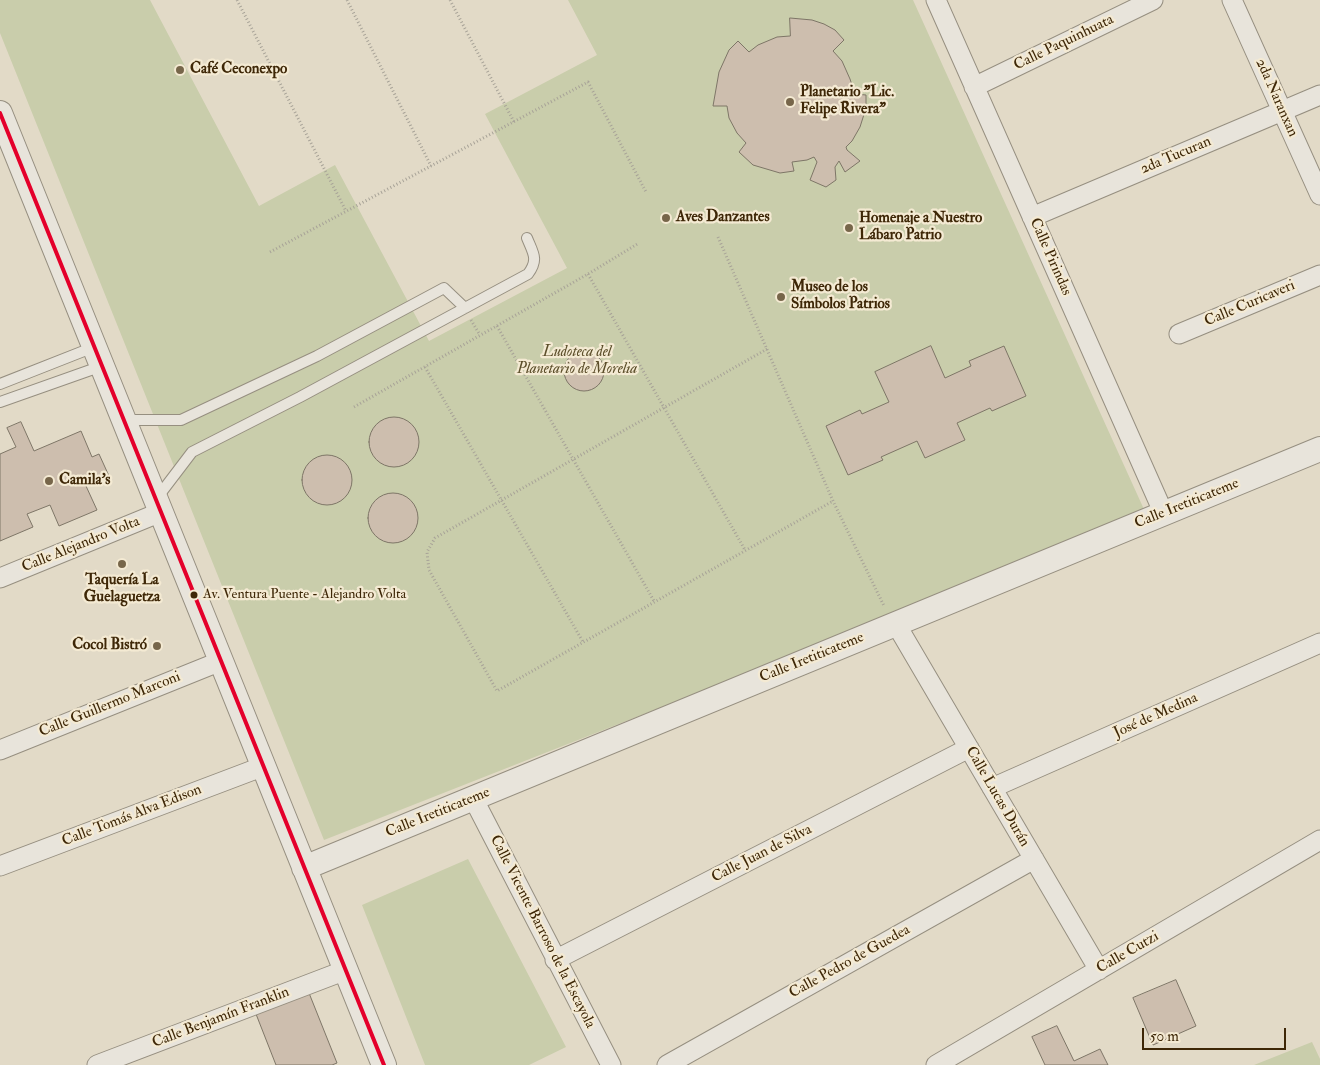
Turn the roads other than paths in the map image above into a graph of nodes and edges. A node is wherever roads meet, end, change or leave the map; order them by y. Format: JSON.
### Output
{"nodes":[{"id":1,"x":936,"y":0,"type":"edge"},
{"id":2,"x":1153,"y":0,"type":"edge"},
{"id":3,"x":1232,"y":0,"type":"edge"},
{"id":4,"x":974,"y":87,"type":"junction"},
{"id":5,"x":1320,"y":95,"type":"edge"},
{"id":6,"x":1282,"y":111,"type":"junction"},
{"id":7,"x":0,"y":113,"type":"edge"},
{"id":8,"x":1320,"y":195,"type":"edge"},
{"id":9,"x":1032,"y":217,"type":"junction"},
{"id":10,"x":527,"y":238,"type":"dead end"},
{"id":11,"x":1320,"y":275,"type":"edge"},
{"id":12,"x":465,"y":308,"type":"junction"},
{"id":13,"x":1179,"y":334,"type":"dead end"},
{"id":14,"x":98,"y":356,"type":"junction"},
{"id":15,"x":0,"y":384,"type":"edge"},
{"id":16,"x":0,"y":402,"type":"edge"},
{"id":17,"x":122,"y":416,"type":"junction"},
{"id":18,"x":1320,"y":449,"type":"edge"},
{"id":19,"x":159,"y":507,"type":"junction"},
{"id":20,"x":1164,"y":514,"type":"junction"},
{"id":21,"x":0,"y":578,"type":"edge"},
{"id":22,"x":896,"y":624,"type":"junction"},
{"id":23,"x":1320,"y":644,"type":"edge"},
{"id":24,"x":221,"y":660,"type":"junction"},
{"id":25,"x":969,"y":748,"type":"junction"},
{"id":26,"x":0,"y":750,"type":"edge"},
{"id":27,"x":264,"y":766,"type":"junction"},
{"id":28,"x":992,"y":788,"type":"junction"},
{"id":29,"x":473,"y":798,"type":"junction"},
{"id":30,"x":1320,"y":840,"type":"edge"},
{"id":31,"x":1034,"y":859,"type":"junction"},
{"id":32,"x":0,"y":866,"type":"edge"},
{"id":33,"x":304,"y":868,"type":"junction"},
{"id":34,"x":555,"y":960,"type":"junction"},
{"id":35,"x":346,"y":970,"type":"junction"},
{"id":36,"x":1099,"y":970,"type":"junction"},
{"id":37,"x":97,"y":1065,"type":"edge"},
{"id":38,"x":384,"y":1065,"type":"edge"},
{"id":39,"x":611,"y":1065,"type":"edge"},
{"id":40,"x":667,"y":1065,"type":"edge"},
{"id":41,"x":936,"y":1065,"type":"edge"}],
"edges":[{"from":1,"to":4,"type":"street","name":"Calle Pirindas"},
{"from":2,"to":4,"type":"street","name":"Calle Paquinhuata"},
{"from":3,"to":6,"type":"street","name":"2da Naranxan"},
{"from":4,"to":9,"type":"street","name":"Calle Pirindas"},
{"from":5,"to":6,"type":"street","name":"2da Tucuran"},
{"from":6,"to":8,"type":"street","name":"2da Naranxan"},
{"from":6,"to":9,"type":"street","name":"2da Tucuran"},
{"from":7,"to":14,"type":"street"},
{"from":9,"to":20,"type":"street","name":"Calle Pirindas"},
{"from":10,"to":12,"type":"lane"},
{"from":11,"to":13,"type":"street","name":"Calle Curicaveri"},
{"from":12,"to":17,"type":"lane"},
{"from":12,"to":19,"type":"lane"},
{"from":14,"to":15,"type":"lane"},
{"from":14,"to":16,"type":"lane"},
{"from":14,"to":17,"type":"street"},
{"from":17,"to":19,"type":"street"},
{"from":18,"to":20,"type":"street","name":"Calle Iretiticateme"},
{"from":19,"to":21,"type":"street","name":"Calle Alejandro Volta"},
{"from":19,"to":24,"type":"street"},
{"from":20,"to":22,"type":"street","name":"Calle Iretiticateme"},
{"from":22,"to":25,"type":"street","name":"Calle Lucas Durán"},
{"from":22,"to":29,"type":"street","name":"Calle Iretiticateme"},
{"from":23,"to":28,"type":"street","name":"José de Medina"},
{"from":24,"to":26,"type":"street","name":"Calle Guillermo Marconi"},
{"from":24,"to":27,"type":"street"},
{"from":25,"to":28,"type":"street","name":"Calle Lucas Durán"},
{"from":25,"to":34,"type":"street","name":"Calle Juan de Silva"},
{"from":27,"to":32,"type":"street","name":"Calle Tomás Alva Edison"},
{"from":27,"to":33,"type":"street"},
{"from":28,"to":31,"type":"street","name":"Calle Lucas Durán"},
{"from":29,"to":33,"type":"street","name":"Calle Iretiticateme"},
{"from":29,"to":34,"type":"street","name":"Calle Vicente Barroso de la Escayola"},
{"from":30,"to":36,"type":"street","name":"Calle Cutzi"},
{"from":31,"to":36,"type":"street","name":"Calle Lucas Durán"},
{"from":31,"to":40,"type":"street","name":"Calle Pedro de Guedea"},
{"from":33,"to":35,"type":"street"},
{"from":34,"to":39,"type":"street","name":"Calle Vicente Barroso de la Escayola"},
{"from":35,"to":37,"type":"street","name":"Calle Benjamín Franklin"},
{"from":35,"to":38,"type":"street"},
{"from":36,"to":41,"type":"street","name":"Calle Cutzi"}]}
